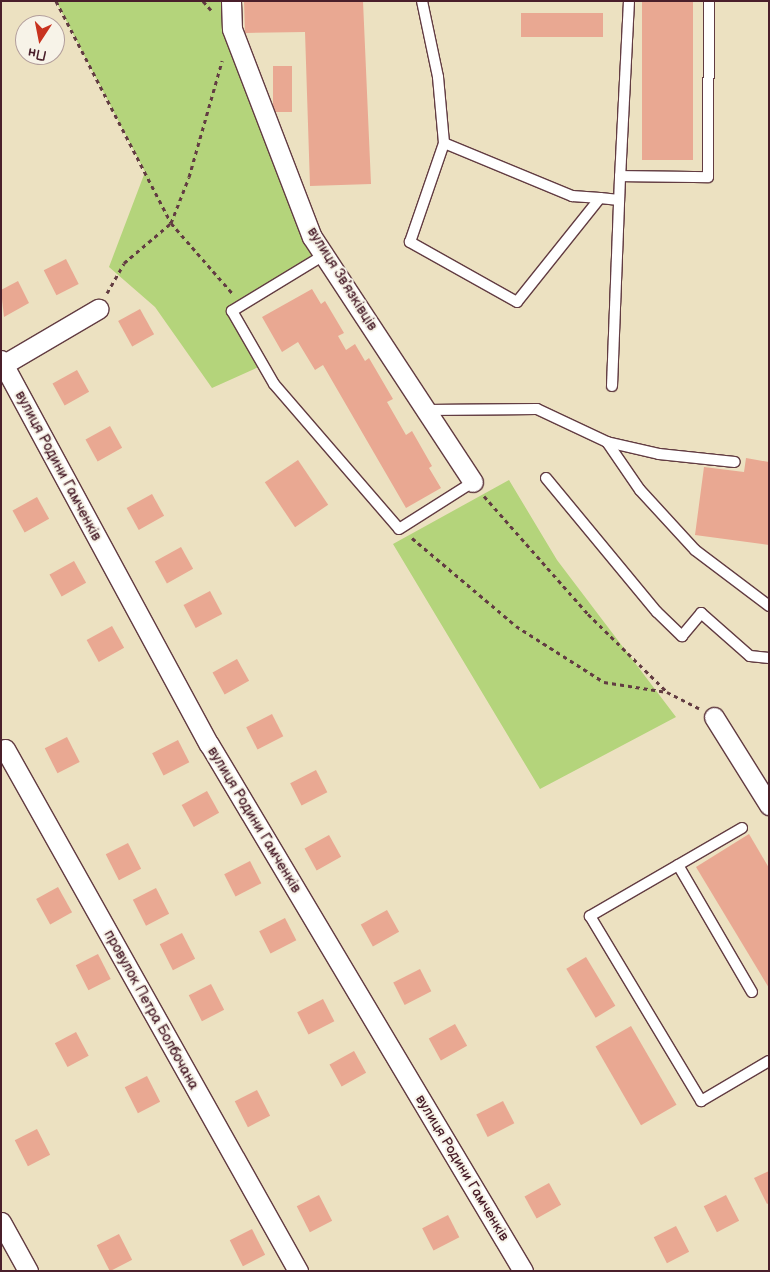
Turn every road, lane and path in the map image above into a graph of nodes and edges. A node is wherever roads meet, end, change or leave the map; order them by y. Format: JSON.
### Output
{"nodes":[{"id":1,"x":56,"y":1,"type":"edge"},
{"id":2,"x":231,"y":1,"type":"edge"},
{"id":3,"x":422,"y":1,"type":"edge"},
{"id":4,"x":629,"y":1,"type":"edge"},
{"id":5,"x":709,"y":1,"type":"edge"},
{"id":6,"x":232,"y":29,"type":"junction"},
{"id":7,"x":444,"y":143,"type":"junction"},
{"id":8,"x":620,"y":176,"type":"junction"},
{"id":9,"x":600,"y":198,"type":"junction"},
{"id":10,"x":619,"y":200,"type":"junction"},
{"id":11,"x":171,"y":223,"type":"junction"},
{"id":12,"x":324,"y":255,"type":"junction"},
{"id":13,"x":242,"y":305,"type":"junction"},
{"id":14,"x":98,"y":309,"type":"joint"},
{"id":15,"x":2,"y":363,"type":"edge"},
{"id":16,"x":612,"y":386,"type":"dead end"},
{"id":17,"x":427,"y":410,"type":"junction"},
{"id":18,"x":608,"y":442,"type":"junction"},
{"id":19,"x":735,"y":462,"type":"dead end"},
{"id":20,"x":546,"y":478,"type":"dead end"},
{"id":21,"x":472,"y":482,"type":"junction"},
{"id":22,"x":399,"y":529,"type":"junction"},
{"id":23,"x":769,"y":606,"type":"edge"},
{"id":24,"x":769,"y":658,"type":"edge"},
{"id":25,"x":668,"y":692,"type":"junction"},
{"id":26,"x":714,"y":717,"type":"joint"},
{"id":27,"x":5,"y":749,"type":"dead end"},
{"id":28,"x":769,"y":805,"type":"edge"},
{"id":29,"x":742,"y":828,"type":"dead end"},
{"id":30,"x":678,"y":865,"type":"junction"},
{"id":31,"x":752,"y":992,"type":"dead end"},
{"id":32,"x":769,"y":1061,"type":"edge"},
{"id":33,"x":1,"y":1222,"type":"edge"},
{"id":34,"x":28,"y":1271,"type":"edge"},
{"id":35,"x":298,"y":1271,"type":"edge"},
{"id":36,"x":523,"y":1271,"type":"edge"}],
"edges":[{"from":1,"to":11,"type":"path"},
{"from":2,"to":6,"type":"street","name":"вулиця Звʼязківців"},
{"from":3,"to":7,"type":"lane"},
{"from":4,"to":8,"type":"lane"},
{"from":5,"to":8,"type":"lane"},
{"from":6,"to":11,"type":"path"},
{"from":6,"to":12,"type":"street","name":"вулиця Звʼязківців"},
{"from":7,"to":9,"type":"lane"},
{"from":7,"to":9,"type":"lane"},
{"from":8,"to":10,"type":"lane"},
{"from":9,"to":10,"type":"lane"},
{"from":10,"to":16,"type":"lane"},
{"from":11,"to":13,"type":"path"},
{"from":11,"to":14,"type":"path"},
{"from":12,"to":13,"type":"lane"},
{"from":12,"to":17,"type":"street","name":"вулиця Звʼязківців"},
{"from":13,"to":22,"type":"lane"},
{"from":14,"to":15,"type":"street"},
{"from":15,"to":36,"type":"street","name":"вулиця Родини Гамченків"},
{"from":17,"to":18,"type":"lane"},
{"from":17,"to":21,"type":"street","name":"вулиця Звʼязківців"},
{"from":18,"to":19,"type":"lane"},
{"from":18,"to":23,"type":"lane"},
{"from":20,"to":24,"type":"lane"},
{"from":21,"to":22,"type":"lane"},
{"from":21,"to":25,"type":"path"},
{"from":22,"to":25,"type":"path"},
{"from":25,"to":26,"type":"path"},
{"from":26,"to":28,"type":"street"},
{"from":27,"to":35,"type":"street","name":"провулок Петра Болбочана"},
{"from":29,"to":30,"type":"lane"},
{"from":30,"to":31,"type":"lane"},
{"from":30,"to":32,"type":"lane"},
{"from":33,"to":34,"type":"street"}]}
